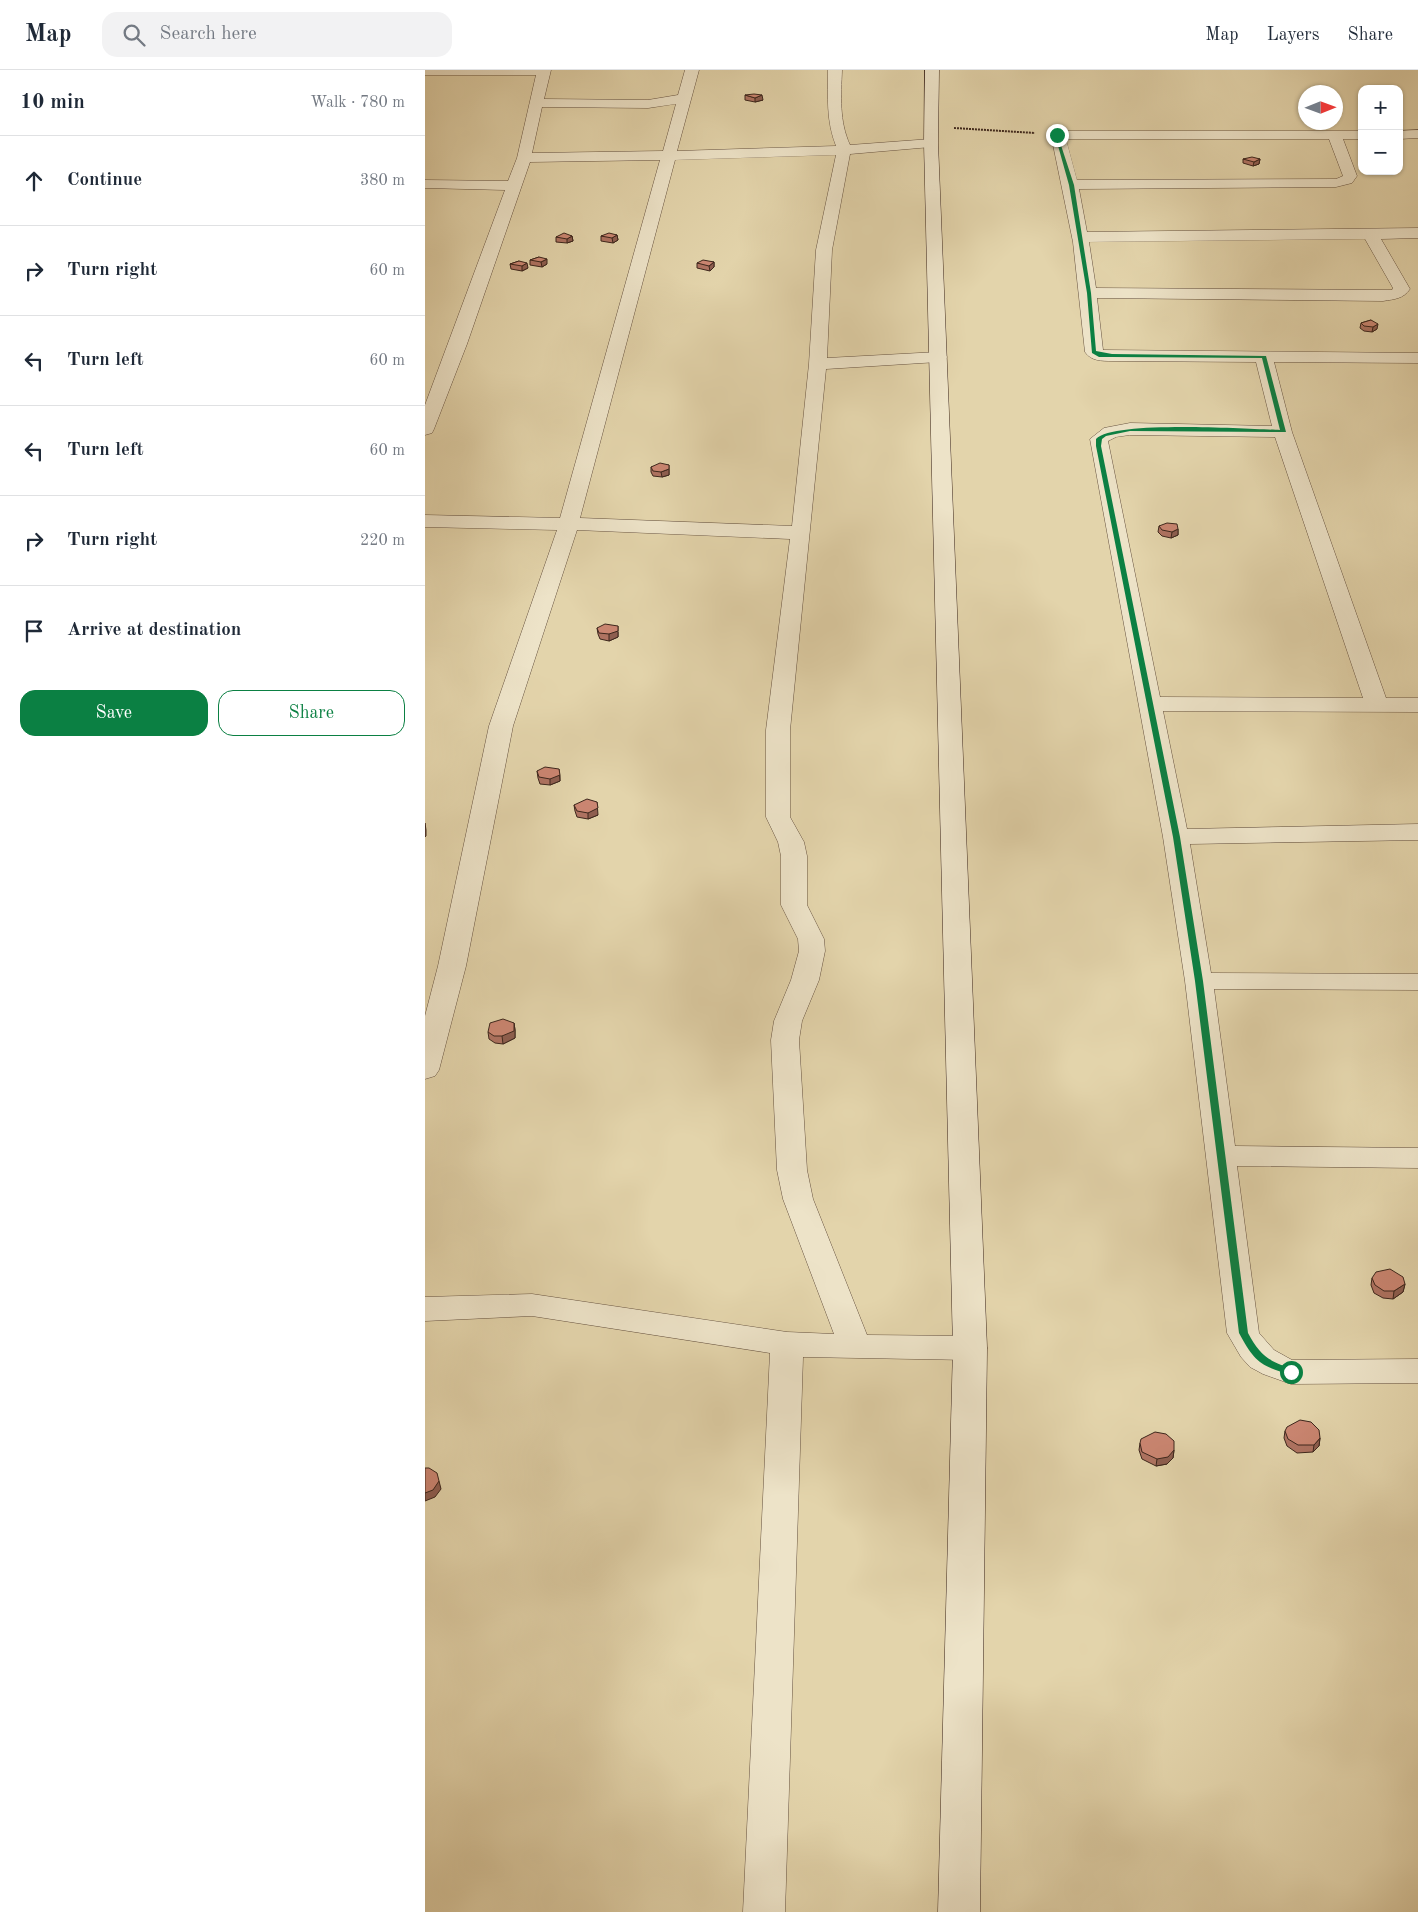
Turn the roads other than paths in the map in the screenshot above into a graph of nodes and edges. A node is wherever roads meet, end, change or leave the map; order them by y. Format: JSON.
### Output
{"nodes":[{"id":1,"x":544,"y":70,"type":"edge"},
{"id":2,"x":692,"y":70,"type":"edge"},
{"id":3,"x":835,"y":70,"type":"edge"},
{"id":4,"x":932,"y":70,"type":"edge"},
{"id":5,"x":425,"y":71,"type":"edge"},
{"id":6,"x":685,"y":98,"type":"junction"},
{"id":7,"x":536,"y":103,"type":"junction"},
{"id":8,"x":1403,"y":134,"type":"edge"},
{"id":9,"x":1418,"y":134,"type":"edge"},
{"id":10,"x":1333,"y":135,"type":"junction"},
{"id":11,"x":1358,"y":135,"type":"edge"},
{"id":12,"x":931,"y":136,"type":"junction"},
{"id":13,"x":844,"y":149,"type":"junction"},
{"id":14,"x":668,"y":155,"type":"junction"},
{"id":15,"x":524,"y":158,"type":"junction"},
{"id":16,"x":425,"y":184,"type":"edge"},
{"id":17,"x":1071,"y":185,"type":"junction"},
{"id":18,"x":515,"y":186,"type":"junction"},
{"id":19,"x":1418,"y":233,"type":"edge"},
{"id":20,"x":1370,"y":234,"type":"junction"},
{"id":21,"x":1078,"y":237,"type":"junction"},
{"id":22,"x":1089,"y":293,"type":"junction"},
{"id":23,"x":938,"y":357,"type":"junction"},
{"id":24,"x":1264,"y":357,"type":"junction"},
{"id":25,"x":1418,"y":358,"type":"edge"},
{"id":26,"x":818,"y":364,"type":"junction"},
{"id":27,"x":425,"y":429,"type":"edge"},
{"id":28,"x":1283,"y":432,"type":"junction"},
{"id":29,"x":425,"y":521,"type":"edge"},
{"id":30,"x":569,"y":523,"type":"junction"},
{"id":31,"x":801,"y":533,"type":"junction"},
{"id":32,"x":1150,"y":704,"type":"junction"},
{"id":33,"x":1377,"y":704,"type":"junction"},
{"id":34,"x":1418,"y":705,"type":"edge"},
{"id":35,"x":1418,"y":832,"type":"edge"},
{"id":36,"x":1176,"y":837,"type":"junction"},
{"id":37,"x":1199,"y":981,"type":"junction"},
{"id":38,"x":1418,"y":982,"type":"edge"},
{"id":39,"x":425,"y":1070,"type":"edge"},
{"id":40,"x":1221,"y":1156,"type":"junction"},
{"id":41,"x":1418,"y":1158,"type":"edge"},
{"id":42,"x":425,"y":1309,"type":"edge"},
{"id":43,"x":787,"y":1344,"type":"junction"},
{"id":44,"x":855,"y":1347,"type":"junction"},
{"id":45,"x":970,"y":1348,"type":"junction"},
{"id":46,"x":1418,"y":1371,"type":"edge"},
{"id":47,"x":764,"y":1912,"type":"edge"},
{"id":48,"x":959,"y":1912,"type":"edge"}],
"edges":[{"from":1,"to":5,"type":"street"},
{"from":1,"to":7,"type":"street"},
{"from":2,"to":6,"type":"street"},
{"from":3,"to":13,"type":"street"},
{"from":4,"to":12,"type":"street"},
{"from":6,"to":7,"type":"street"},
{"from":6,"to":14,"type":"street"},
{"from":7,"to":15,"type":"street"},
{"from":8,"to":9,"type":"street"},
{"from":10,"to":11,"type":"street"},
{"from":10,"to":17,"type":"street"},
{"from":10,"to":17,"type":"street"},
{"from":12,"to":13,"type":"street"},
{"from":12,"to":23,"type":"street"},
{"from":13,"to":14,"type":"street"},
{"from":13,"to":26,"type":"street"},
{"from":14,"to":15,"type":"street"},
{"from":14,"to":30,"type":"street"},
{"from":15,"to":18,"type":"street"},
{"from":16,"to":18,"type":"street"},
{"from":17,"to":21,"type":"street"},
{"from":18,"to":27,"type":"street"},
{"from":19,"to":20,"type":"street"},
{"from":20,"to":21,"type":"street"},
{"from":20,"to":22,"type":"street"},
{"from":21,"to":22,"type":"street"},
{"from":22,"to":24,"type":"street"},
{"from":23,"to":26,"type":"street"},
{"from":23,"to":45,"type":"street"},
{"from":24,"to":25,"type":"street"},
{"from":24,"to":28,"type":"street"},
{"from":26,"to":31,"type":"street"},
{"from":28,"to":32,"type":"street"},
{"from":28,"to":33,"type":"street"},
{"from":29,"to":30,"type":"street"},
{"from":30,"to":31,"type":"street"},
{"from":30,"to":39,"type":"street"},
{"from":31,"to":44,"type":"street"},
{"from":32,"to":33,"type":"street"},
{"from":32,"to":36,"type":"street"},
{"from":33,"to":34,"type":"street"},
{"from":35,"to":36,"type":"street"},
{"from":36,"to":37,"type":"street"},
{"from":37,"to":38,"type":"street"},
{"from":37,"to":40,"type":"street"},
{"from":40,"to":41,"type":"street"},
{"from":40,"to":46,"type":"street"},
{"from":42,"to":43,"type":"street"},
{"from":43,"to":44,"type":"street"},
{"from":43,"to":47,"type":"street"},
{"from":44,"to":45,"type":"street"},
{"from":45,"to":48,"type":"street"}]}
